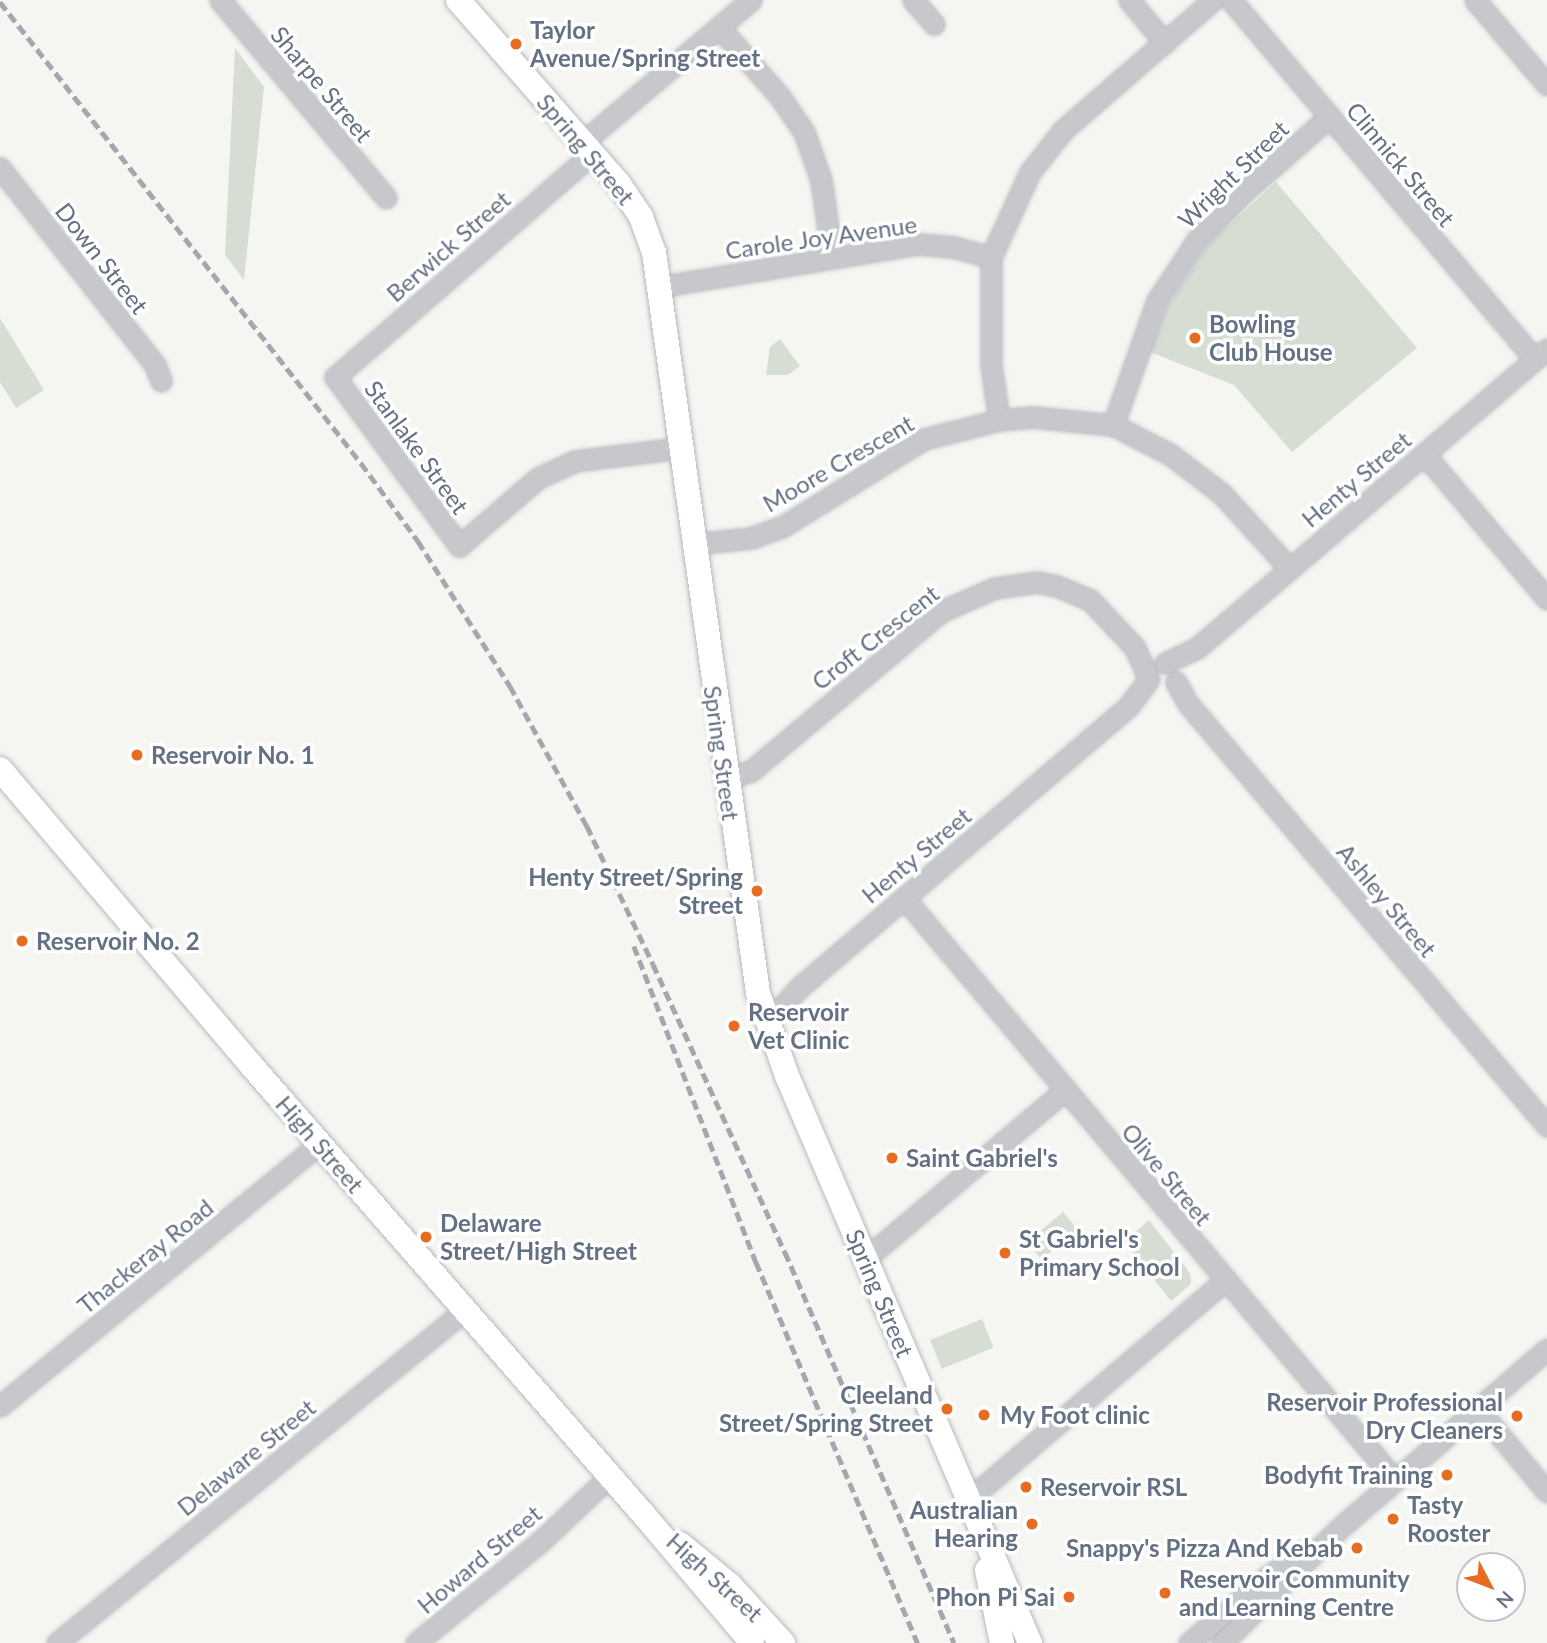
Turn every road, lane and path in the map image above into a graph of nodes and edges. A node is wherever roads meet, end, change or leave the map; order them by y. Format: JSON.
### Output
{"nodes":[{"id":1,"x":220,"y":0,"type":"edge"},
{"id":2,"x":458,"y":0,"type":"edge"},
{"id":3,"x":751,"y":0,"type":"edge"},
{"id":4,"x":914,"y":0,"type":"edge"},
{"id":5,"x":1129,"y":0,"type":"edge"},
{"id":6,"x":1213,"y":0,"type":"edge"},
{"id":7,"x":1231,"y":0,"type":"edge"},
{"id":8,"x":1475,"y":0,"type":"edge"},
{"id":9,"x":934,"y":24,"type":"dead end"},
{"id":10,"x":719,"y":27,"type":"junction"},
{"id":11,"x":1165,"y":43,"type":"junction"},
{"id":12,"x":1547,"y":85,"type":"edge"},
{"id":13,"x":1329,"y":117,"type":"junction"},
{"id":14,"x":588,"y":148,"type":"junction"},
{"id":15,"x":0,"y":168,"type":"edge"},
{"id":16,"x":386,"y":198,"type":"dead end"},
{"id":17,"x":832,"y":256,"type":"junction"},
{"id":18,"x":990,"y":257,"type":"junction"},
{"id":19,"x":658,"y":287,"type":"junction"},
{"id":20,"x":1541,"y":354,"type":"edge"},
{"id":21,"x":335,"y":377,"type":"joint"},
{"id":22,"x":160,"y":381,"type":"dead end"},
{"id":23,"x":999,"y":420,"type":"junction"},
{"id":24,"x":1113,"y":425,"type":"junction"},
{"id":25,"x":680,"y":448,"type":"junction"},
{"id":26,"x":1424,"y":454,"type":"junction"},
{"id":27,"x":693,"y":544,"type":"junction"},
{"id":28,"x":1289,"y":568,"type":"junction"},
{"id":29,"x":1547,"y":600,"type":"edge"},
{"id":30,"x":1162,"y":678,"type":"junction"},
{"id":31,"x":0,"y":769,"type":"edge"},
{"id":32,"x":726,"y":779,"type":"junction"},
{"id":33,"x":904,"y":898,"type":"junction"},
{"id":34,"x":762,"y":1009,"type":"junction"},
{"id":35,"x":1066,"y":1089,"type":"junction"},
{"id":36,"x":1547,"y":1126,"type":"edge"},
{"id":37,"x":320,"y":1143,"type":"junction"},
{"id":38,"x":865,"y":1259,"type":"junction"},
{"id":39,"x":1226,"y":1280,"type":"junction"},
{"id":40,"x":465,"y":1310,"type":"junction"},
{"id":41,"x":1547,"y":1349,"type":"edge"},
{"id":42,"x":0,"y":1406,"type":"edge"},
{"id":43,"x":1477,"y":1408,"type":"junction"},
{"id":44,"x":613,"y":1480,"type":"junction"},
{"id":45,"x":1395,"y":1480,"type":"junction"},
{"id":46,"x":1547,"y":1492,"type":"edge"},
{"id":47,"x":968,"y":1500,"type":"junction"},
{"id":48,"x":1341,"y":1527,"type":"junction"},
{"id":49,"x":721,"y":1591,"type":"junction"},
{"id":50,"x":1004,"y":1611,"type":"junction"},
{"id":51,"x":57,"y":1643,"type":"edge"},
{"id":52,"x":416,"y":1643,"type":"edge"},
{"id":53,"x":751,"y":1643,"type":"edge"},
{"id":54,"x":783,"y":1643,"type":"edge"},
{"id":55,"x":1002,"y":1643,"type":"edge"},
{"id":56,"x":1030,"y":1643,"type":"edge"},
{"id":57,"x":1189,"y":1643,"type":"edge"},
{"id":58,"x":1222,"y":1643,"type":"edge"}],
"edges":[{"from":1,"to":16,"type":"street","name":"Sharpe Street"},
{"from":2,"to":14,"type":"main road","name":"Spring Street"},
{"from":3,"to":10,"type":"street","name":"Berwick Street"},
{"from":4,"to":9,"type":"street"},
{"from":5,"to":11,"type":"street"},
{"from":6,"to":11,"type":"street"},
{"from":7,"to":13,"type":"street","name":"Clinnick Street"},
{"from":8,"to":12,"type":"street"},
{"from":10,"to":14,"type":"street","name":"Berwick Street"},
{"from":10,"to":17,"type":"street"},
{"from":11,"to":18,"type":"street"},
{"from":13,"to":20,"type":"street","name":"Clinnick Street"},
{"from":13,"to":24,"type":"street","name":"Wright Street"},
{"from":14,"to":19,"type":"main road","name":"Spring Street"},
{"from":14,"to":21,"type":"street","name":"Berwick Street"},
{"from":15,"to":22,"type":"street","name":"Down Street"},
{"from":17,"to":18,"type":"street","name":"Carole Joy Avenue"},
{"from":17,"to":19,"type":"street","name":"Carole Joy Avenue"},
{"from":18,"to":23,"type":"street"},
{"from":19,"to":25,"type":"main road","name":"Spring Street"},
{"from":20,"to":26,"type":"street","name":"Henty Street"},
{"from":21,"to":25,"type":"street","name":"Stanlake Street"},
{"from":23,"to":24,"type":"street","name":"Moore Crescent"},
{"from":23,"to":27,"type":"street","name":"Moore Crescent"},
{"from":24,"to":28,"type":"street","name":"Moore Crescent"},
{"from":25,"to":27,"type":"main road","name":"Spring Street"},
{"from":26,"to":28,"type":"street","name":"Henty Street"},
{"from":26,"to":29,"type":"street"},
{"from":27,"to":32,"type":"main road","name":"Spring Street"},
{"from":28,"to":30,"type":"street","name":"Henty Street"},
{"from":30,"to":32,"type":"street","name":"Croft Crescent"},
{"from":30,"to":33,"type":"street","name":"Henty Street"},
{"from":30,"to":36,"type":"street","name":"Ashley Street"},
{"from":31,"to":37,"type":"main road","name":"High Street"},
{"from":32,"to":34,"type":"main road","name":"Spring Street"},
{"from":33,"to":34,"type":"street","name":"Henty Street"},
{"from":33,"to":35,"type":"street","name":"Olive Street"},
{"from":34,"to":38,"type":"main road","name":"Spring Street"},
{"from":35,"to":38,"type":"street"},
{"from":35,"to":39,"type":"street","name":"Olive Street"},
{"from":37,"to":40,"type":"main road","name":"High Street"},
{"from":37,"to":42,"type":"street","name":"Thackeray Road"},
{"from":38,"to":47,"type":"main road","name":"Spring Street"},
{"from":39,"to":45,"type":"street","name":"Olive Street"},
{"from":39,"to":47,"type":"street"},
{"from":40,"to":44,"type":"main road","name":"High Street"},
{"from":40,"to":51,"type":"street","name":"Delaware Street"},
{"from":41,"to":43,"type":"street"},
{"from":43,"to":45,"type":"street"},
{"from":43,"to":46,"type":"street"},
{"from":44,"to":49,"type":"main road","name":"High Street"},
{"from":44,"to":52,"type":"street","name":"Howard Street"},
{"from":45,"to":48,"type":"street"},
{"from":47,"to":50,"type":"main road","name":"Spring Street"},
{"from":48,"to":57,"type":"street"},
{"from":48,"to":58,"type":"street"},
{"from":49,"to":53,"type":"main road","name":"High Street"},
{"from":49,"to":54,"type":"main road","name":"High Street"},
{"from":50,"to":55,"type":"main road","name":"Spring Street"},
{"from":50,"to":56,"type":"main road","name":"Spring Street"}]}
